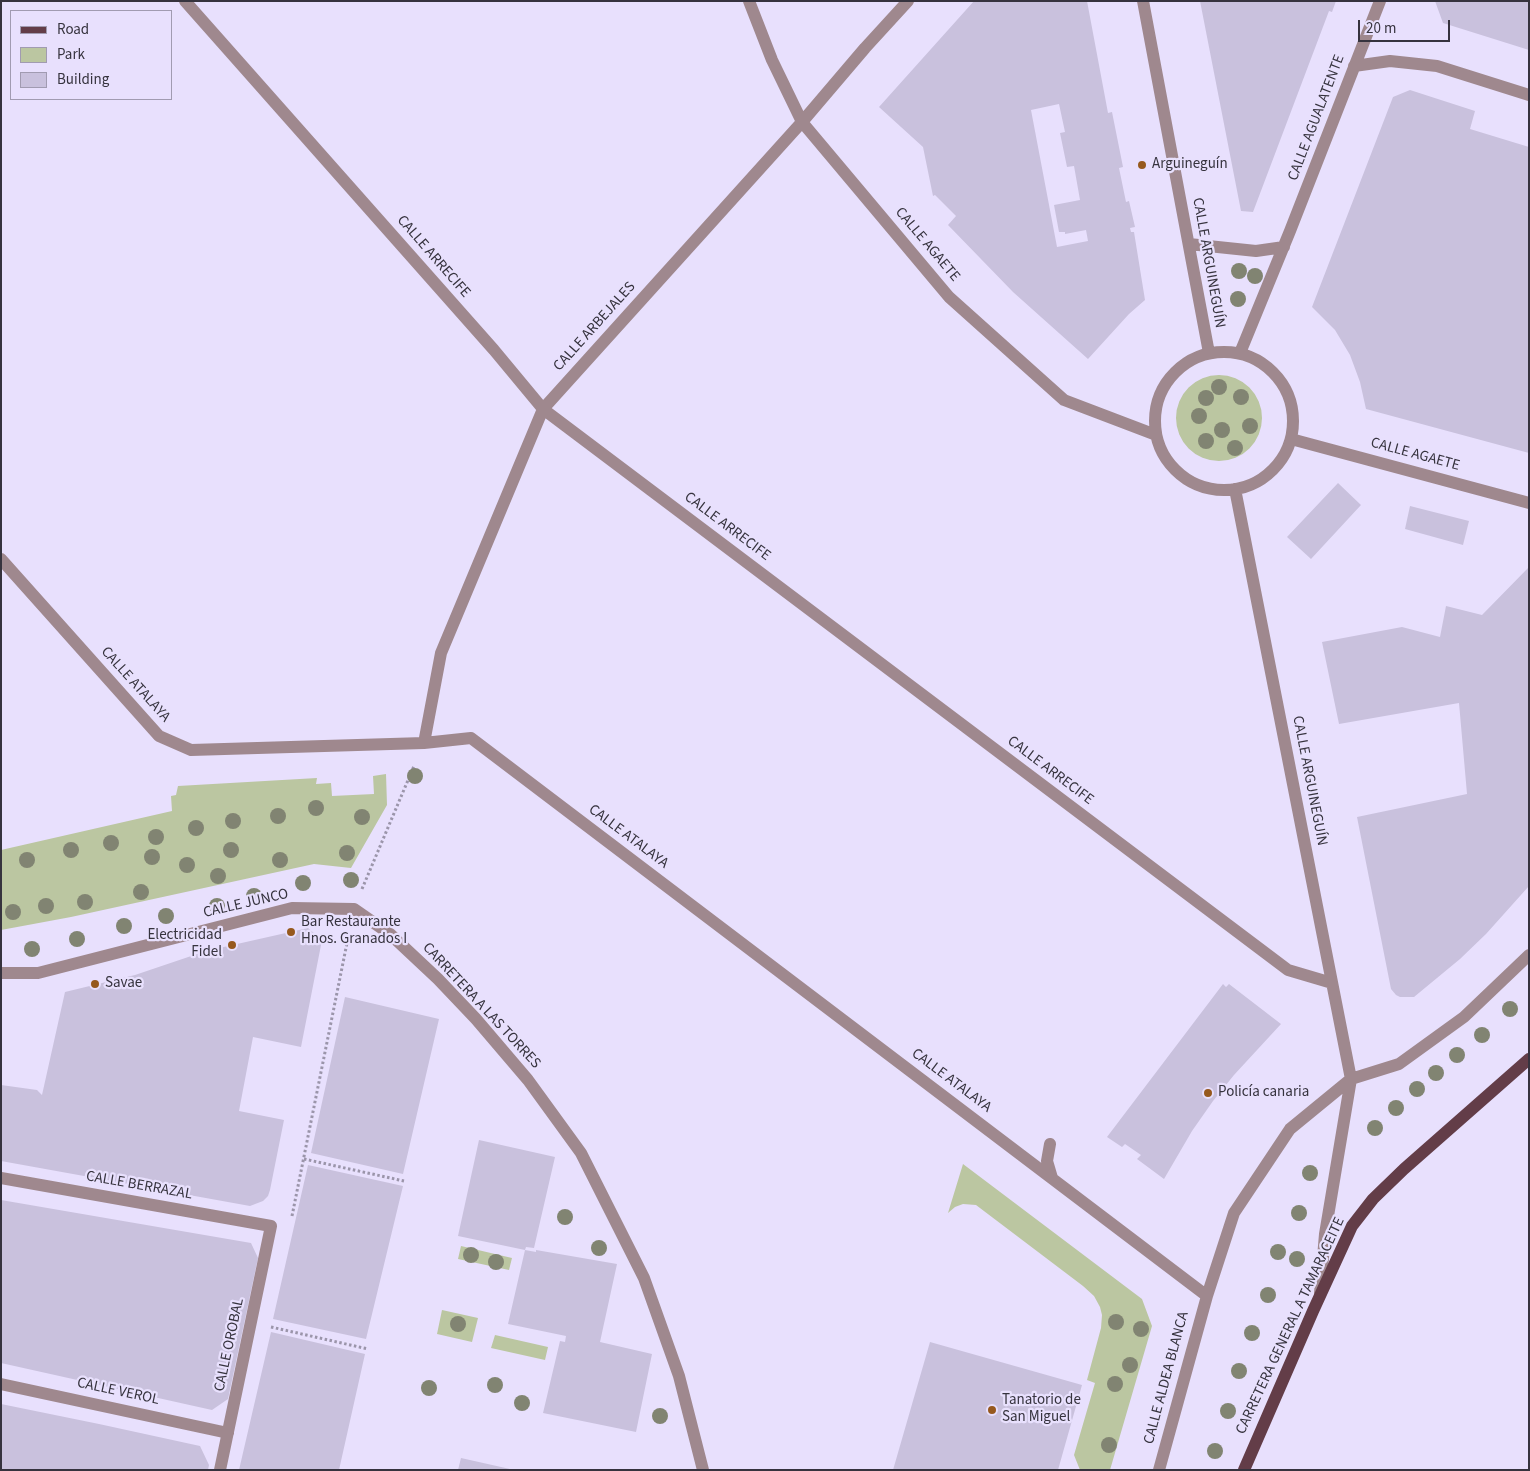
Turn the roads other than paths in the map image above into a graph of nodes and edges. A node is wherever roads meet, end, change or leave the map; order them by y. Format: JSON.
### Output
{"nodes":[{"id":1,"x":186,"y":1,"type":"edge"},
{"id":2,"x":749,"y":1,"type":"edge"},
{"id":3,"x":908,"y":1,"type":"edge"},
{"id":4,"x":1142,"y":1,"type":"edge"},
{"id":5,"x":1380,"y":1,"type":"edge"},
{"id":6,"x":1354,"y":66,"type":"junction"},
{"id":7,"x":1529,"y":95,"type":"edge"},
{"id":8,"x":802,"y":122,"type":"junction"},
{"id":9,"x":1189,"y":244,"type":"junction"},
{"id":10,"x":1284,"y":247,"type":"junction"},
{"id":11,"x":1209,"y":353,"type":"junction"},
{"id":12,"x":1240,"y":353,"type":"junction"},
{"id":13,"x":543,"y":409,"type":"junction"},
{"id":14,"x":1156,"y":435,"type":"junction"},
{"id":15,"x":1291,"y":439,"type":"junction"},
{"id":16,"x":1235,"y":489,"type":"junction"},
{"id":17,"x":1529,"y":503,"type":"edge"},
{"id":18,"x":1,"y":559,"type":"edge"},
{"id":19,"x":424,"y":743,"type":"junction"},
{"id":20,"x":354,"y":909,"type":"joint"},
{"id":21,"x":1529,"y":955,"type":"edge"},
{"id":22,"x":1,"y":973,"type":"edge"},
{"id":23,"x":1332,"y":983,"type":"junction"},
{"id":24,"x":1529,"y":1059,"type":"edge"},
{"id":25,"x":1351,"y":1079,"type":"junction"},
{"id":26,"x":1050,"y":1144,"type":"dead end"},
{"id":27,"x":1,"y":1178,"type":"edge"},
{"id":28,"x":1052,"y":1178,"type":"junction"},
{"id":29,"x":271,"y":1226,"type":"joint"},
{"id":30,"x":1320,"y":1295,"type":"junction"},
{"id":31,"x":1207,"y":1296,"type":"junction"},
{"id":32,"x":1,"y":1384,"type":"edge"},
{"id":33,"x":228,"y":1433,"type":"junction"},
{"id":34,"x":220,"y":1470,"type":"edge"},
{"id":35,"x":703,"y":1470,"type":"edge"},
{"id":36,"x":1159,"y":1470,"type":"edge"},
{"id":37,"x":1244,"y":1470,"type":"edge"}],
"edges":[{"from":1,"to":13,"type":"street","name":"CALLE ARRECIFE"},
{"from":2,"to":8,"type":"street","name":"CALLE AGAETE"},
{"from":3,"to":8,"type":"street","name":"CALLE ARBEJALES"},
{"from":4,"to":9,"type":"street","name":"CALLE ARGUINEGUÍN"},
{"from":5,"to":6,"type":"street","name":"CALLE AGUALATENTE"},
{"from":6,"to":7,"type":"street"},
{"from":6,"to":10,"type":"street","name":"CALLE AGUALATENTE"},
{"from":8,"to":13,"type":"street","name":"CALLE ARBEJALES"},
{"from":8,"to":14,"type":"street","name":"CALLE AGAETE"},
{"from":9,"to":10,"type":"street"},
{"from":9,"to":11,"type":"street","name":"CALLE ARGUINEGUÍN"},
{"from":10,"to":12,"type":"street","name":"CALLE AGUALATENTE"},
{"from":11,"to":12,"type":"street"},
{"from":11,"to":14,"type":"street"},
{"from":12,"to":15,"type":"street"},
{"from":13,"to":19,"type":"street","name":"CALLE ARBEJALES"},
{"from":13,"to":23,"type":"street","name":"CALLE ARRECIFE"},
{"from":14,"to":16,"type":"street"},
{"from":15,"to":16,"type":"street"},
{"from":15,"to":17,"type":"street","name":"CALLE AGAETE"},
{"from":16,"to":23,"type":"street","name":"CALLE ARGUINEGUÍN"},
{"from":18,"to":19,"type":"street","name":"CALLE ATALAYA"},
{"from":19,"to":28,"type":"street","name":"CALLE ATALAYA"},
{"from":20,"to":22,"type":"street","name":"CALLE JUNCO"},
{"from":20,"to":35,"type":"street","name":"CARRETERA A LAS TORRES"},
{"from":21,"to":25,"type":"street"},
{"from":23,"to":25,"type":"street","name":"CALLE ARGUINEGUÍN"},
{"from":24,"to":30,"type":"main road","name":"CARRETERA GENERAL A TAMARACEITE"},
{"from":25,"to":30,"type":"street"},
{"from":25,"to":31,"type":"street","name":"CALLE ALDEA BLANCA"},
{"from":26,"to":28,"type":"street"},
{"from":27,"to":29,"type":"street","name":"CALLE BERRAZAL"},
{"from":28,"to":31,"type":"street","name":"CALLE ATALAYA"},
{"from":29,"to":33,"type":"street","name":"CALLE OROBAL"},
{"from":30,"to":37,"type":"main road","name":"CARRETERA GENERAL A TAMARACEITE"},
{"from":31,"to":36,"type":"street","name":"CALLE ALDEA BLANCA"},
{"from":32,"to":33,"type":"street","name":"CALLE VEROL"},
{"from":33,"to":34,"type":"street","name":"CALLE OROBAL"}]}
